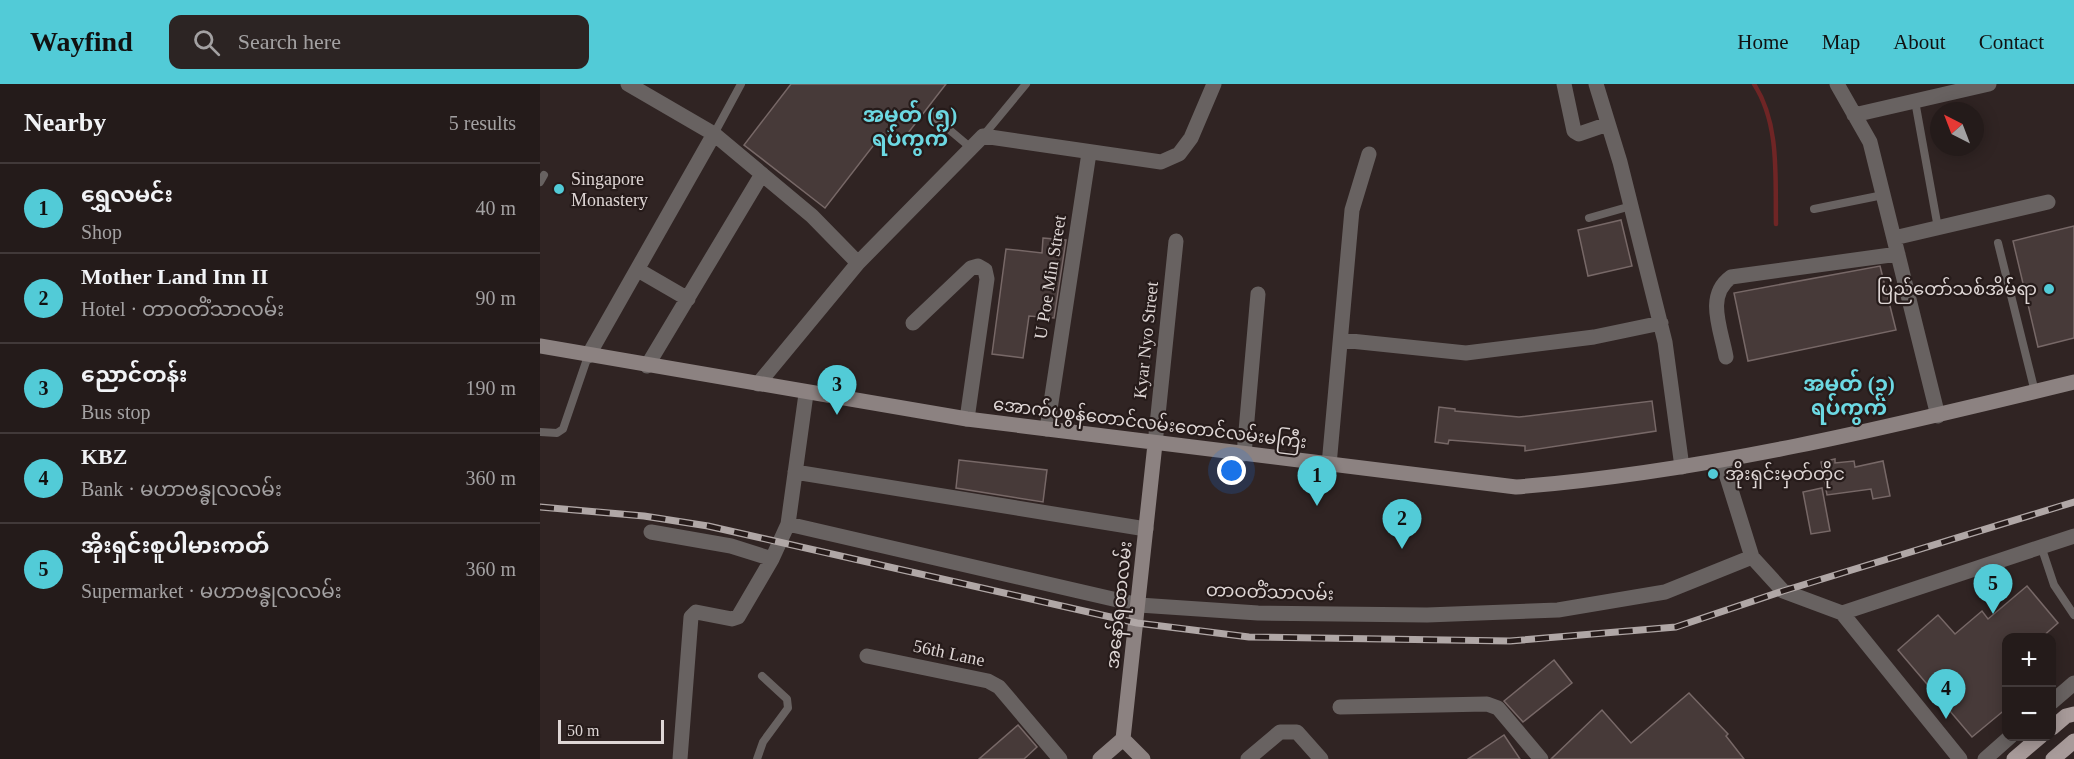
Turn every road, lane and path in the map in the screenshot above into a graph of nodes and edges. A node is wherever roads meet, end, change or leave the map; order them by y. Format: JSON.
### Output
{"nodes":[{"id":1,"x":628,"y":84,"type":"edge"},
{"id":2,"x":741,"y":84,"type":"edge"},
{"id":3,"x":1026,"y":84,"type":"edge"},
{"id":4,"x":1215,"y":84,"type":"edge"},
{"id":5,"x":1564,"y":84,"type":"edge"},
{"id":6,"x":1596,"y":84,"type":"edge"},
{"id":7,"x":1837,"y":84,"type":"edge"},
{"id":8,"x":1989,"y":84,"type":"edge"},
{"id":9,"x":1915,"y":101,"type":"junction"},
{"id":10,"x":1854,"y":115,"type":"junction"},
{"id":11,"x":933,"y":116,"type":"dead end"},
{"id":12,"x":1608,"y":124,"type":"junction"},
{"id":13,"x":714,"y":134,"type":"junction"},
{"id":14,"x":983,"y":136,"type":"junction"},
{"id":15,"x":971,"y":148,"type":"junction"},
{"id":16,"x":1089,"y":153,"type":"junction"},
{"id":17,"x":1369,"y":154,"type":"dead end"},
{"id":18,"x":762,"y":174,"type":"junction"},
{"id":19,"x":1883,"y":195,"type":"junction"},
{"id":20,"x":2048,"y":202,"type":"dead end"},
{"id":21,"x":1631,"y":206,"type":"junction"},
{"id":22,"x":1814,"y":209,"type":"dead end"},
{"id":23,"x":1589,"y":218,"type":"dead end"},
{"id":24,"x":1938,"y":228,"type":"junction"},
{"id":25,"x":1894,"y":238,"type":"junction"},
{"id":26,"x":1176,"y":240,"type":"dead end"},
{"id":27,"x":1998,"y":243,"type":"dead end"},
{"id":28,"x":1898,"y":254,"type":"junction"},
{"id":29,"x":858,"y":263,"type":"junction"},
{"id":30,"x":638,"y":270,"type":"junction"},
{"id":31,"x":1258,"y":294,"type":"dead end"},
{"id":32,"x":688,"y":299,"type":"junction"},
{"id":33,"x":914,"y":323,"type":"dead end"},
{"id":34,"x":1660,"y":323,"type":"junction"},
{"id":35,"x":1341,"y":340,"type":"junction"},
{"id":36,"x":540,"y":346,"type":"edge"},
{"id":37,"x":588,"y":356,"type":"junction"},
{"id":38,"x":1726,"y":357,"type":"dead end"},
{"id":39,"x":647,"y":366,"type":"junction"},
{"id":40,"x":2074,"y":382,"type":"edge"},
{"id":41,"x":758,"y":384,"type":"junction"},
{"id":42,"x":2035,"y":392,"type":"junction"},
{"id":43,"x":806,"y":394,"type":"junction"},
{"id":44,"x":1938,"y":416,"type":"junction"},
{"id":45,"x":967,"y":419,"type":"junction"},
{"id":46,"x":1047,"y":429,"type":"junction"},
{"id":47,"x":540,"y":432,"type":"edge"},
{"id":48,"x":1155,"y":444,"type":"junction"},
{"id":49,"x":1244,"y":454,"type":"junction"},
{"id":50,"x":1722,"y":460,"type":"junction"},
{"id":51,"x":1329,"y":465,"type":"junction"},
{"id":52,"x":1683,"y":467,"type":"junction"},
{"id":53,"x":795,"y":472,"type":"junction"},
{"id":54,"x":788,"y":524,"type":"junction"},
{"id":55,"x":1146,"y":530,"type":"junction"},
{"id":56,"x":651,"y":532,"type":"dead end"},
{"id":57,"x":2074,"y":536,"type":"edge"},
{"id":58,"x":2041,"y":545,"type":"junction"},
{"id":59,"x":1752,"y":557,"type":"junction"},
{"id":60,"x":772,"y":559,"type":"junction"},
{"id":61,"x":1139,"y":605,"type":"junction"},
{"id":62,"x":1842,"y":613,"type":"junction"},
{"id":63,"x":2074,"y":615,"type":"edge"},
{"id":64,"x":867,"y":656,"type":"dead end"},
{"id":65,"x":762,"y":676,"type":"dead end"},
{"id":66,"x":2074,"y":683,"type":"edge"},
{"id":67,"x":2056,"y":699,"type":"edge"},
{"id":68,"x":1340,"y":707,"type":"dead end"},
{"id":69,"x":2074,"y":714,"type":"edge"},
{"id":70,"x":2056,"y":725,"type":"edge"},
{"id":71,"x":1123,"y":739,"type":"junction"},
{"id":72,"x":2006,"y":741,"type":"edge"},
{"id":73,"x":2035,"y":741,"type":"edge"},
{"id":74,"x":2074,"y":741,"type":"edge"},
{"id":75,"x":680,"y":759,"type":"edge"},
{"id":76,"x":757,"y":759,"type":"edge"},
{"id":77,"x":1060,"y":759,"type":"edge"},
{"id":78,"x":1100,"y":759,"type":"edge"},
{"id":79,"x":1143,"y":759,"type":"edge"},
{"id":80,"x":1248,"y":759,"type":"edge"},
{"id":81,"x":1321,"y":759,"type":"edge"},
{"id":82,"x":1542,"y":759,"type":"edge"},
{"id":83,"x":1960,"y":759,"type":"edge"},
{"id":84,"x":1985,"y":759,"type":"edge"},
{"id":85,"x":2014,"y":759,"type":"edge"},
{"id":86,"x":2053,"y":759,"type":"edge"}],
"edges":[{"from":1,"to":13,"type":"street"},
{"from":2,"to":13,"type":"lane"},
{"from":3,"to":14,"type":"lane"},
{"from":4,"to":16,"type":"street"},
{"from":5,"to":12,"type":"street"},
{"from":6,"to":12,"type":"street"},
{"from":7,"to":10,"type":"street"},
{"from":8,"to":9,"type":"street"},
{"from":9,"to":10,"type":"street"},
{"from":9,"to":24,"type":"lane"},
{"from":10,"to":19,"type":"street"},
{"from":11,"to":15,"type":"lane"},
{"from":12,"to":21,"type":"street"},
{"from":13,"to":18,"type":"street"},
{"from":13,"to":30,"type":"street"},
{"from":14,"to":15,"type":"street"},
{"from":14,"to":16,"type":"street"},
{"from":15,"to":29,"type":"street"},
{"from":16,"to":46,"type":"street","name":"U Poe Min Street"},
{"from":17,"to":35,"type":"street"},
{"from":18,"to":29,"type":"street"},
{"from":18,"to":32,"type":"street"},
{"from":19,"to":22,"type":"lane"},
{"from":19,"to":25,"type":"street"},
{"from":20,"to":24,"type":"street"},
{"from":21,"to":23,"type":"lane"},
{"from":21,"to":34,"type":"street"},
{"from":24,"to":25,"type":"street"},
{"from":25,"to":28,"type":"street"},
{"from":26,"to":48,"type":"street","name":"Kyar Nyo Street"},
{"from":27,"to":42,"type":"lane"},
{"from":28,"to":38,"type":"street"},
{"from":28,"to":44,"type":"street"},
{"from":29,"to":41,"type":"street"},
{"from":30,"to":32,"type":"street"},
{"from":30,"to":37,"type":"street"},
{"from":31,"to":49,"type":"street"},
{"from":32,"to":39,"type":"street"},
{"from":33,"to":45,"type":"street"},
{"from":34,"to":35,"type":"street"},
{"from":34,"to":52,"type":"street"},
{"from":35,"to":51,"type":"street"},
{"from":36,"to":37,"type":"main road","name":"အောက်ပုစွန်တောင်လမ်းတောင်လမ်းမကြီး"},
{"from":37,"to":39,"type":"main road","name":"အောက်ပုစွန်တောင်လမ်းတောင်လမ်းမကြီး"},
{"from":37,"to":47,"type":"lane"},
{"from":39,"to":41,"type":"main road","name":"အောက်ပုစွန်တောင်လမ်းတောင်လမ်းမကြီး"},
{"from":40,"to":42,"type":"main road","name":"အောက်ပုစွန်တောင်လမ်းတောင်လမ်းမကြီး"},
{"from":41,"to":43,"type":"main road","name":"အောက်ပုစွန်တောင်လမ်းတောင်လမ်းမကြီး"},
{"from":42,"to":44,"type":"main road","name":"အောက်ပုစွန်တောင်လမ်းတောင်လမ်းမကြီး"},
{"from":43,"to":45,"type":"main road","name":"အောက်ပုစွန်တောင်လမ်းတောင်လမ်းမကြီး"},
{"from":43,"to":53,"type":"street"},
{"from":44,"to":50,"type":"main road","name":"အောက်ပုစွန်တောင်လမ်းတောင်လမ်းမကြီး"},
{"from":45,"to":46,"type":"main road","name":"အောက်ပုစွန်တောင်လမ်းတောင်လမ်းမကြီး"},
{"from":46,"to":48,"type":"main road","name":"အောက်ပုစွန်တောင်လမ်းတောင်လမ်းမကြီး"},
{"from":48,"to":49,"type":"main road","name":"အောက်ပုစွန်တောင်လမ်းတောင်လမ်းမကြီး"},
{"from":48,"to":55,"type":"main road","name":"အနော်ရထာလမ်း"},
{"from":49,"to":51,"type":"main road","name":"အောက်ပုစွန်တောင်လမ်းတောင်လမ်းမကြီး"},
{"from":50,"to":52,"type":"main road","name":"အောက်ပုစွန်တောင်လမ်းတောင်လမ်းမကြီး"},
{"from":50,"to":59,"type":"street"},
{"from":51,"to":52,"type":"main road","name":"အောက်ပုစွန်တောင်လမ်းတောင်လမ်းမကြီး"},
{"from":53,"to":54,"type":"street"},
{"from":53,"to":55,"type":"street"},
{"from":54,"to":60,"type":"street"},
{"from":54,"to":61,"type":"street","name":"တာဝတိံသာလမ်း"},
{"from":55,"to":61,"type":"main road","name":"အနော်ရထာလမ်း"},
{"from":56,"to":60,"type":"street"},
{"from":57,"to":58,"type":"street"},
{"from":58,"to":62,"type":"street"},
{"from":58,"to":63,"type":"lane"},
{"from":59,"to":61,"type":"street","name":"တာဝတိံသာလမ်း"},
{"from":59,"to":62,"type":"street"},
{"from":60,"to":75,"type":"street"},
{"from":61,"to":71,"type":"main road","name":"အနော်ရထာလမ်း"},
{"from":62,"to":83,"type":"street"},
{"from":64,"to":77,"type":"street","name":"56th Lane"},
{"from":65,"to":76,"type":"lane"},
{"from":66,"to":67,"type":"street"},
{"from":68,"to":82,"type":"street"},
{"from":69,"to":70,"type":"main road"},
{"from":71,"to":78,"type":"main road"},
{"from":71,"to":79,"type":"main road"},
{"from":72,"to":84,"type":"street"},
{"from":73,"to":85,"type":"main road"},
{"from":74,"to":86,"type":"main road"},
{"from":80,"to":81,"type":"street"}]}
